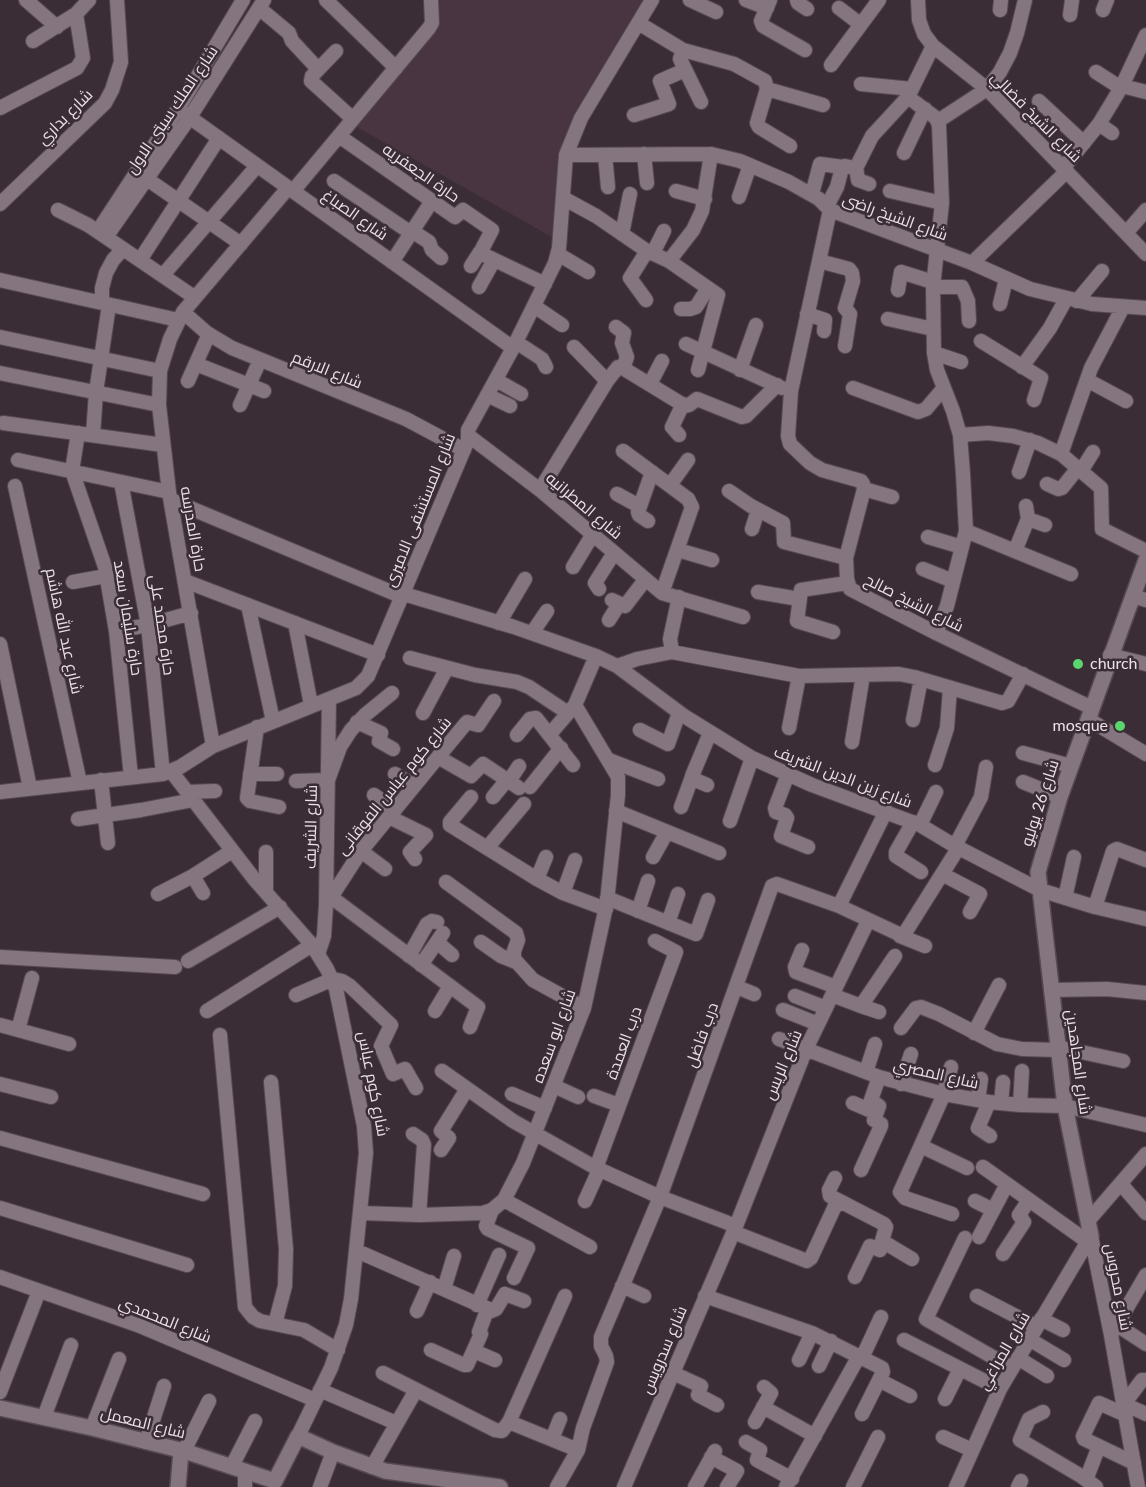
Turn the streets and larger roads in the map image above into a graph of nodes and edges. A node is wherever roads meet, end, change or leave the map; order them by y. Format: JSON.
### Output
{"nodes":[{"id":1,"x":26,"y":0,"type":"edge"},
{"id":2,"x":89,"y":0,"type":"edge"},
{"id":3,"x":117,"y":0,"type":"edge"},
{"id":4,"x":243,"y":0,"type":"edge"},
{"id":5,"x":326,"y":0,"type":"edge"},
{"id":6,"x":431,"y":0,"type":"edge"},
{"id":7,"x":652,"y":0,"type":"edge"},
{"id":8,"x":690,"y":0,"type":"edge"},
{"id":9,"x":746,"y":0,"type":"edge"},
{"id":10,"x":879,"y":0,"type":"edge"},
{"id":11,"x":918,"y":0,"type":"edge"},
{"id":12,"x":1025,"y":0,"type":"edge"},
{"id":13,"x":1072,"y":0,"type":"edge"},
{"id":14,"x":261,"y":4,"type":"edge"},
{"id":15,"x":768,"y":4,"type":"edge"},
{"id":16,"x":838,"y":8,"type":"dead end"},
{"id":17,"x":716,"y":12,"type":"dead end"},
{"id":18,"x":76,"y":14,"type":"junction"},
{"id":19,"x":1070,"y":15,"type":"dead end"},
{"id":20,"x":640,"y":24,"type":"junction"},
{"id":21,"x":860,"y":24,"type":"junction"},
{"id":22,"x":57,"y":27,"type":"junction"},
{"id":23,"x":1146,"y":34,"type":"edge"},
{"id":24,"x":33,"y":41,"type":"dead end"},
{"id":25,"x":933,"y":46,"type":"junction"},
{"id":26,"x":683,"y":50,"type":"junction"},
{"id":27,"x":805,"y":50,"type":"dead end"},
{"id":28,"x":336,"y":51,"type":"dead end"},
{"id":29,"x":831,"y":65,"type":"dead end"},
{"id":30,"x":396,"y":68,"type":"junction"},
{"id":31,"x":318,"y":69,"type":"junction"},
{"id":32,"x":685,"y":70,"type":"junction"},
{"id":33,"x":1096,"y":72,"type":"dead end"},
{"id":34,"x":861,"y":84,"type":"dead end"},
{"id":35,"x":1121,"y":87,"type":"junction"},
{"id":36,"x":767,"y":89,"type":"junction"},
{"id":37,"x":987,"y":89,"type":"junction"},
{"id":38,"x":1146,"y":92,"type":"edge"},
{"id":39,"x":910,"y":93,"type":"junction"},
{"id":40,"x":1039,"y":101,"type":"dead end"},
{"id":41,"x":700,"y":102,"type":"dead end"},
{"id":42,"x":823,"y":105,"type":"dead end"},
{"id":43,"x":0,"y":108,"type":"edge"},
{"id":44,"x":925,"y":110,"type":"junction"},
{"id":45,"x":184,"y":113,"type":"junction"},
{"id":46,"x":634,"y":115,"type":"dead end"},
{"id":47,"x":353,"y":119,"type":"junction"},
{"id":48,"x":938,"y":121,"type":"junction"},
{"id":49,"x":1099,"y":124,"type":"junction"},
{"id":50,"x":1112,"y":133,"type":"dead end"},
{"id":51,"x":339,"y":136,"type":"junction"},
{"id":52,"x":219,"y":138,"type":"junction"},
{"id":53,"x":1084,"y":143,"type":"junction"},
{"id":54,"x":790,"y":146,"type":"dead end"},
{"id":55,"x":904,"y":153,"type":"dead end"},
{"id":56,"x":644,"y":154,"type":"junction"},
{"id":57,"x":711,"y":154,"type":"junction"},
{"id":58,"x":566,"y":155,"type":"junction"},
{"id":59,"x":605,"y":155,"type":"junction"},
{"id":60,"x":750,"y":165,"type":"junction"},
{"id":61,"x":257,"y":166,"type":"junction"},
{"id":62,"x":850,"y":167,"type":"junction"},
{"id":63,"x":1066,"y":169,"type":"junction"},
{"id":64,"x":147,"y":179,"type":"junction"},
{"id":65,"x":334,"y":181,"type":"dead end"},
{"id":66,"x":647,"y":183,"type":"dead end"},
{"id":67,"x":869,"y":184,"type":"dead end"},
{"id":68,"x":608,"y":186,"type":"dead end"},
{"id":69,"x":291,"y":190,"type":"junction"},
{"id":70,"x":676,"y":191,"type":"dead end"},
{"id":71,"x":890,"y":191,"type":"dead end"},
{"id":72,"x":630,"y":194,"type":"dead end"},
{"id":73,"x":812,"y":194,"type":"junction"},
{"id":74,"x":739,"y":197,"type":"dead end"},
{"id":75,"x":563,"y":198,"type":"junction"},
{"id":76,"x":705,"y":199,"type":"junction"},
{"id":77,"x":178,"y":201,"type":"junction"},
{"id":78,"x":432,"y":201,"type":"junction"},
{"id":79,"x":942,"y":203,"type":"junction"},
{"id":80,"x":0,"y":204,"type":"edge"},
{"id":81,"x":829,"y":208,"type":"junction"},
{"id":82,"x":58,"y":210,"type":"dead end"},
{"id":83,"x":1146,"y":210,"type":"edge"},
{"id":84,"x":209,"y":222,"type":"junction"},
{"id":85,"x":664,"y":231,"type":"dead end"},
{"id":86,"x":412,"y":232,"type":"junction"},
{"id":87,"x":1126,"y":232,"type":"junction"},
{"id":88,"x":102,"y":234,"type":"junction"},
{"id":89,"x":622,"y":234,"type":"junction"},
{"id":90,"x":241,"y":244,"type":"junction"},
{"id":91,"x":123,"y":249,"type":"junction"},
{"id":92,"x":938,"y":250,"type":"junction"},
{"id":93,"x":480,"y":252,"type":"junction"},
{"id":94,"x":650,"y":252,"type":"junction"},
{"id":95,"x":558,"y":254,"type":"junction"},
{"id":96,"x":1146,"y":254,"type":"edge"},
{"id":97,"x":441,"y":258,"type":"dead end"},
{"id":98,"x":140,"y":260,"type":"junction"},
{"id":99,"x":494,"y":260,"type":"junction"},
{"id":100,"x":669,"y":261,"type":"junction"},
{"id":101,"x":819,"y":261,"type":"junction"},
{"id":102,"x":392,"y":262,"type":"junction"},
{"id":103,"x":972,"y":263,"type":"junction"},
{"id":104,"x":471,"y":266,"type":"dead end"},
{"id":105,"x":1102,"y":271,"type":"dead end"},
{"id":106,"x":588,"y":273,"type":"dead end"},
{"id":107,"x":163,"y":275,"type":"junction"},
{"id":108,"x":0,"y":279,"type":"edge"},
{"id":109,"x":1006,"y":279,"type":"junction"},
{"id":110,"x":545,"y":284,"type":"junction"},
{"id":111,"x":933,"y":284,"type":"junction"},
{"id":112,"x":479,"y":287,"type":"dead end"},
{"id":113,"x":898,"y":290,"type":"dead end"},
{"id":114,"x":719,"y":295,"type":"junction"},
{"id":115,"x":195,"y":297,"type":"junction"},
{"id":116,"x":646,"y":300,"type":"dead end"},
{"id":117,"x":1072,"y":300,"type":"junction"},
{"id":118,"x":105,"y":304,"type":"junction"},
{"id":119,"x":1000,"y":304,"type":"dead end"},
{"id":120,"x":534,"y":306,"type":"junction"},
{"id":121,"x":1123,"y":307,"type":"junction"},
{"id":122,"x":1146,"y":308,"type":"edge"},
{"id":123,"x":681,"y":309,"type":"dead end"},
{"id":124,"x":807,"y":314,"type":"junction"},
{"id":125,"x":181,"y":316,"type":"junction"},
{"id":126,"x":888,"y":320,"type":"dead end"},
{"id":127,"x":969,"y":321,"type":"dead end"},
{"id":128,"x":561,"y":325,"type":"dead end"},
{"id":129,"x":756,"y":325,"type":"dead end"},
{"id":130,"x":616,"y":327,"type":"dead end"},
{"id":131,"x":933,"y":328,"type":"junction"},
{"id":132,"x":824,"y":331,"type":"dead end"},
{"id":133,"x":209,"y":334,"type":"junction"},
{"id":134,"x":0,"y":337,"type":"edge"},
{"id":135,"x":981,"y":341,"type":"dead end"},
{"id":136,"x":686,"y":344,"type":"dead end"},
{"id":137,"x":515,"y":345,"type":"junction"},
{"id":138,"x":574,"y":346,"type":"dead end"},
{"id":139,"x":845,"y":346,"type":"dead end"},
{"id":140,"x":703,"y":353,"type":"junction"},
{"id":141,"x":934,"y":353,"type":"junction"},
{"id":142,"x":101,"y":358,"type":"junction"},
{"id":143,"x":260,"y":360,"type":"junction"},
{"id":144,"x":662,"y":361,"type":"dead end"},
{"id":145,"x":961,"y":362,"type":"dead end"},
{"id":146,"x":196,"y":364,"type":"junction"},
{"id":147,"x":546,"y":367,"type":"dead end"},
{"id":148,"x":1022,"y":367,"type":"junction"},
{"id":149,"x":623,"y":368,"type":"junction"},
{"id":150,"x":698,"y":370,"type":"dead end"},
{"id":151,"x":740,"y":370,"type":"junction"},
{"id":152,"x":160,"y":371,"type":"junction"},
{"id":153,"x":0,"y":373,"type":"edge"},
{"id":154,"x":496,"y":380,"type":"junction"},
{"id":155,"x":1087,"y":380,"type":"junction"},
{"id":156,"x":188,"y":381,"type":"dead end"},
{"id":157,"x":607,"y":381,"type":"junction"},
{"id":158,"x":650,"y":384,"type":"junction"},
{"id":159,"x":249,"y":385,"type":"junction"},
{"id":160,"x":777,"y":385,"type":"junction"},
{"id":161,"x":853,"y":388,"type":"dead end"},
{"id":162,"x":943,"y":389,"type":"junction"},
{"id":163,"x":264,"y":391,"type":"dead end"},
{"id":164,"x":791,"y":391,"type":"junction"},
{"id":165,"x":96,"y":392,"type":"junction"},
{"id":166,"x":520,"y":394,"type":"dead end"},
{"id":167,"x":487,"y":395,"type":"junction"},
{"id":168,"x":1034,"y":400,"type":"dead end"},
{"id":169,"x":1126,"y":401,"type":"dead end"},
{"id":170,"x":683,"y":404,"type":"junction"},
{"id":171,"x":159,"y":405,"type":"junction"},
{"id":172,"x":240,"y":405,"type":"dead end"},
{"id":173,"x":510,"y":406,"type":"dead end"},
{"id":174,"x":3,"y":423,"type":"dead end"},
{"id":175,"x":78,"y":433,"type":"junction"},
{"id":176,"x":93,"y":435,"type":"junction"},
{"id":177,"x":679,"y":435,"type":"dead end"},
{"id":178,"x":960,"y":435,"type":"junction"},
{"id":179,"x":1029,"y":440,"type":"junction"},
{"id":180,"x":466,"y":443,"type":"junction"},
{"id":181,"x":163,"y":445,"type":"junction"},
{"id":182,"x":623,"y":450,"type":"dead end"},
{"id":183,"x":1093,"y":452,"type":"dead end"},
{"id":184,"x":1061,"y":454,"type":"junction"},
{"id":185,"x":18,"y":459,"type":"dead end"},
{"id":186,"x":688,"y":460,"type":"dead end"},
{"id":187,"x":1079,"y":469,"type":"junction"},
{"id":188,"x":72,"y":471,"type":"junction"},
{"id":189,"x":652,"y":472,"type":"junction"},
{"id":190,"x":1019,"y":472,"type":"dead end"},
{"id":191,"x":122,"y":482,"type":"junction"},
{"id":192,"x":1047,"y":484,"type":"dead end"},
{"id":193,"x":670,"y":485,"type":"junction"},
{"id":194,"x":15,"y":486,"type":"dead end"},
{"id":195,"x":864,"y":489,"type":"junction"},
{"id":196,"x":540,"y":490,"type":"junction"},
{"id":197,"x":729,"y":491,"type":"dead end"},
{"id":198,"x":617,"y":494,"type":"dead end"},
{"id":199,"x":170,"y":496,"type":"junction"},
{"id":200,"x":892,"y":497,"type":"dead end"},
{"id":201,"x":639,"y":506,"type":"junction"},
{"id":202,"x":758,"y":510,"type":"junction"},
{"id":203,"x":648,"y":521,"type":"dead end"},
{"id":204,"x":1045,"y":525,"type":"dead end"},
{"id":205,"x":752,"y":529,"type":"dead end"},
{"id":206,"x":966,"y":531,"type":"junction"},
{"id":207,"x":593,"y":534,"type":"junction"},
{"id":208,"x":928,"y":537,"type":"dead end"},
{"id":209,"x":962,"y":548,"type":"junction"},
{"id":210,"x":678,"y":550,"type":"junction"},
{"id":211,"x":1015,"y":551,"type":"junction"},
{"id":212,"x":1146,"y":551,"type":"edge"},
{"id":213,"x":615,"y":553,"type":"junction"},
{"id":214,"x":846,"y":558,"type":"junction"},
{"id":215,"x":711,"y":560,"type":"dead end"},
{"id":216,"x":1146,"y":560,"type":"edge"},
{"id":217,"x":573,"y":567,"type":"dead end"},
{"id":218,"x":923,"y":569,"type":"dead end"},
{"id":219,"x":1071,"y":574,"type":"dead end"},
{"id":220,"x":106,"y":576,"type":"junction"},
{"id":221,"x":525,"y":579,"type":"dead end"},
{"id":222,"x":645,"y":579,"type":"junction"},
{"id":223,"x":185,"y":581,"type":"junction"},
{"id":224,"x":73,"y":582,"type":"dead end"},
{"id":225,"x":953,"y":582,"type":"junction"},
{"id":226,"x":847,"y":583,"type":"junction"},
{"id":227,"x":599,"y":589,"type":"dead end"},
{"id":228,"x":758,"y":592,"type":"dead end"},
{"id":229,"x":662,"y":593,"type":"junction"},
{"id":230,"x":404,"y":595,"type":"junction"},
{"id":231,"x":679,"y":597,"type":"junction"},
{"id":232,"x":1139,"y":598,"type":"edge"},
{"id":233,"x":800,"y":599,"type":"junction"},
{"id":234,"x":248,"y":606,"type":"junction"},
{"id":235,"x":547,"y":611,"type":"dead end"},
{"id":236,"x":191,"y":613,"type":"junction"},
{"id":237,"x":743,"y":616,"type":"dead end"},
{"id":238,"x":609,"y":620,"type":"dead end"},
{"id":239,"x":295,"y":623,"type":"junction"},
{"id":240,"x":499,"y":623,"type":"junction"},
{"id":241,"x":148,"y":625,"type":"junction"},
{"id":242,"x":116,"y":631,"type":"junction"},
{"id":243,"x":832,"y":632,"type":"dead end"},
{"id":244,"x":532,"y":633,"type":"junction"},
{"id":245,"x":936,"y":633,"type":"junction"},
{"id":246,"x":0,"y":644,"type":"edge"},
{"id":247,"x":672,"y":652,"type":"junction"},
{"id":248,"x":378,"y":655,"type":"junction"},
{"id":249,"x":1110,"y":655,"type":"junction"},
{"id":250,"x":596,"y":656,"type":"junction"},
{"id":251,"x":410,"y":658,"type":"dead end"},
{"id":252,"x":1146,"y":664,"type":"edge"},
{"id":253,"x":617,"y":666,"type":"junction"},
{"id":254,"x":447,"y":668,"type":"junction"},
{"id":255,"x":1023,"y":674,"type":"junction"},
{"id":256,"x":863,"y":675,"type":"junction"},
{"id":257,"x":799,"y":676,"type":"junction"},
{"id":258,"x":921,"y":679,"type":"junction"},
{"id":259,"x":951,"y":688,"type":"junction"},
{"id":260,"x":392,"y":693,"type":"dead end"},
{"id":261,"x":329,"y":699,"type":"junction"},
{"id":262,"x":494,"y":701,"type":"dead end"},
{"id":263,"x":311,"y":705,"type":"junction"},
{"id":264,"x":572,"y":709,"type":"junction"},
{"id":265,"x":423,"y":713,"type":"dead end"},
{"id":266,"x":679,"y":713,"type":"junction"},
{"id":267,"x":1090,"y":714,"type":"junction"},
{"id":268,"x":913,"y":720,"type":"dead end"},
{"id":269,"x":273,"y":721,"type":"junction"},
{"id":270,"x":357,"y":722,"type":"junction"},
{"id":271,"x":257,"y":727,"type":"junction"},
{"id":272,"x":789,"y":728,"type":"dead end"},
{"id":273,"x":640,"y":730,"type":"dead end"},
{"id":274,"x":710,"y":733,"type":"junction"},
{"id":275,"x":549,"y":734,"type":"junction"},
{"id":276,"x":517,"y":735,"type":"dead end"},
{"id":277,"x":852,"y":742,"type":"dead end"},
{"id":278,"x":213,"y":746,"type":"junction"},
{"id":279,"x":393,"y":748,"type":"dead end"},
{"id":280,"x":561,"y":748,"type":"junction"},
{"id":281,"x":1023,"y":753,"type":"dead end"},
{"id":282,"x":1146,"y":754,"type":"edge"},
{"id":283,"x":438,"y":757,"type":"junction"},
{"id":284,"x":752,"y":758,"type":"junction"},
{"id":285,"x":609,"y":760,"type":"junction"},
{"id":286,"x":573,"y":765,"type":"dead end"},
{"id":287,"x":935,"y":765,"type":"dead end"},
{"id":288,"x":1071,"y":766,"type":"junction"},
{"id":289,"x":986,"y":767,"type":"dead end"},
{"id":290,"x":167,"y":773,"type":"junction"},
{"id":291,"x":250,"y":774,"type":"junction"},
{"id":292,"x":277,"y":774,"type":"dead end"},
{"id":293,"x":395,"y":774,"type":"dead end"},
{"id":294,"x":540,"y":774,"type":"junction"},
{"id":295,"x":788,"y":774,"type":"junction"},
{"id":296,"x":131,"y":777,"type":"junction"},
{"id":297,"x":692,"y":777,"type":"junction"},
{"id":298,"x":658,"y":779,"type":"dead end"},
{"id":299,"x":101,"y":780,"type":"junction"},
{"id":300,"x":328,"y":780,"type":"junction"},
{"id":301,"x":296,"y":781,"type":"dead end"},
{"id":302,"x":1023,"y":782,"type":"dead end"},
{"id":303,"x":80,"y":783,"type":"junction"},
{"id":304,"x":516,"y":784,"type":"junction"},
{"id":305,"x":707,"y":784,"type":"dead end"},
{"id":306,"x":414,"y":786,"type":"junction"},
{"id":307,"x":30,"y":788,"type":"junction"},
{"id":308,"x":215,"y":791,"type":"dead end"},
{"id":309,"x":0,"y":792,"type":"edge"},
{"id":310,"x":936,"y":792,"type":"dead end"},
{"id":311,"x":374,"y":795,"type":"dead end"},
{"id":312,"x":190,"y":796,"type":"junction"},
{"id":313,"x":471,"y":797,"type":"dead end"},
{"id":314,"x":493,"y":797,"type":"dead end"},
{"id":315,"x":1060,"y":797,"type":"junction"},
{"id":316,"x":524,"y":804,"type":"dead end"},
{"id":317,"x":279,"y":807,"type":"dead end"},
{"id":318,"x":681,"y":807,"type":"dead end"},
{"id":319,"x":616,"y":811,"type":"junction"},
{"id":320,"x":886,"y":811,"type":"junction"},
{"id":321,"x":392,"y":813,"type":"junction"},
{"id":322,"x":105,"y":815,"type":"junction"},
{"id":323,"x":78,"y":819,"type":"dead end"},
{"id":324,"x":730,"y":821,"type":"dead end"},
{"id":325,"x":916,"y":823,"type":"junction"},
{"id":326,"x":667,"y":832,"type":"junction"},
{"id":327,"x":108,"y":843,"type":"dead end"},
{"id":328,"x":808,"y":847,"type":"dead end"},
{"id":329,"x":957,"y":847,"type":"junction"},
{"id":330,"x":487,"y":848,"type":"junction"},
{"id":331,"x":232,"y":851,"type":"junction"},
{"id":332,"x":266,"y":852,"type":"dead end"},
{"id":333,"x":361,"y":852,"type":"junction"},
{"id":334,"x":719,"y":852,"type":"dead end"},
{"id":335,"x":546,"y":857,"type":"dead end"},
{"id":336,"x":653,"y":857,"type":"dead end"},
{"id":337,"x":1074,"y":857,"type":"dead end"},
{"id":338,"x":415,"y":859,"type":"dead end"},
{"id":339,"x":1146,"y":860,"type":"edge"},
{"id":340,"x":574,"y":861,"type":"dead end"},
{"id":341,"x":385,"y":869,"type":"dead end"},
{"id":342,"x":921,"y":872,"type":"dead end"},
{"id":343,"x":942,"y":874,"type":"junction"},
{"id":344,"x":193,"y":876,"type":"junction"},
{"id":345,"x":537,"y":879,"type":"junction"},
{"id":346,"x":648,"y":881,"type":"dead end"},
{"id":347,"x":446,"y":882,"type":"dead end"},
{"id":348,"x":1040,"y":890,"type":"junction"},
{"id":349,"x":266,"y":892,"type":"junction"},
{"id":350,"x":203,"y":893,"type":"dead end"},
{"id":351,"x":562,"y":893,"type":"junction"},
{"id":352,"x":158,"y":894,"type":"dead end"},
{"id":353,"x":678,"y":894,"type":"dead end"},
{"id":354,"x":1065,"y":898,"type":"junction"},
{"id":355,"x":708,"y":900,"type":"dead end"},
{"id":356,"x":328,"y":901,"type":"junction"},
{"id":357,"x":606,"y":904,"type":"junction"},
{"id":358,"x":839,"y":906,"type":"junction"},
{"id":359,"x":280,"y":907,"type":"junction"},
{"id":360,"x":1095,"y":907,"type":"junction"},
{"id":361,"x":639,"y":911,"type":"junction"},
{"id":362,"x":969,"y":912,"type":"dead end"},
{"id":363,"x":1146,"y":919,"type":"edge"},
{"id":364,"x":868,"y":921,"type":"junction"},
{"id":365,"x":668,"y":923,"type":"junction"},
{"id":366,"x":439,"y":933,"type":"junction"},
{"id":367,"x":900,"y":936,"type":"junction"},
{"id":368,"x":656,"y":941,"type":"dead end"},
{"id":369,"x":481,"y":942,"type":"dead end"},
{"id":370,"x":925,"y":946,"type":"dead end"},
{"id":371,"x":315,"y":950,"type":"junction"},
{"id":372,"x":802,"y":950,"type":"dead end"},
{"id":373,"x":452,"y":955,"type":"dead end"},
{"id":374,"x":410,"y":956,"type":"junction"},
{"id":375,"x":895,"y":956,"type":"dead end"},
{"id":376,"x":0,"y":957,"type":"edge"},
{"id":377,"x":516,"y":962,"type":"junction"},
{"id":378,"x":421,"y":965,"type":"junction"},
{"id":379,"x":32,"y":978,"type":"dead end"},
{"id":380,"x":333,"y":979,"type":"junction"},
{"id":381,"x":999,"y":985,"type":"dead end"},
{"id":382,"x":450,"y":986,"type":"junction"},
{"id":383,"x":737,"y":987,"type":"junction"},
{"id":384,"x":1051,"y":990,"type":"junction"},
{"id":385,"x":1146,"y":993,"type":"edge"},
{"id":386,"x":754,"y":994,"type":"dead end"},
{"id":387,"x":296,"y":995,"type":"dead end"},
{"id":388,"x":795,"y":996,"type":"dead end"},
{"id":389,"x":831,"y":997,"type":"junction"},
{"id":390,"x":861,"y":1006,"type":"junction"},
{"id":391,"x":584,"y":1008,"type":"junction"},
{"id":392,"x":783,"y":1010,"type":"dead end"},
{"id":393,"x":207,"y":1011,"type":"dead end"},
{"id":394,"x":435,"y":1011,"type":"dead end"},
{"id":395,"x":879,"y":1012,"type":"dead end"},
{"id":396,"x":818,"y":1024,"type":"junction"},
{"id":397,"x":0,"y":1025,"type":"edge"},
{"id":398,"x":470,"y":1027,"type":"dead end"},
{"id":399,"x":901,"y":1028,"type":"dead end"},
{"id":400,"x":18,"y":1030,"type":"junction"},
{"id":401,"x":974,"y":1033,"type":"junction"},
{"id":402,"x":220,"y":1035,"type":"dead end"},
{"id":403,"x":779,"y":1039,"type":"dead end"},
{"id":404,"x":69,"y":1044,"type":"dead end"},
{"id":405,"x":875,"y":1044,"type":"dead end"},
{"id":406,"x":1058,"y":1048,"type":"junction"},
{"id":407,"x":806,"y":1049,"type":"junction"},
{"id":408,"x":911,"y":1054,"type":"dead end"},
{"id":409,"x":1123,"y":1061,"type":"dead end"},
{"id":410,"x":951,"y":1067,"type":"dead end"},
{"id":411,"x":442,"y":1071,"type":"dead end"},
{"id":412,"x":1022,"y":1071,"type":"dead end"},
{"id":413,"x":872,"y":1075,"type":"junction"},
{"id":414,"x":981,"y":1079,"type":"dead end"},
{"id":415,"x":272,"y":1082,"type":"dead end"},
{"id":416,"x":1003,"y":1082,"type":"dead end"},
{"id":417,"x":0,"y":1084,"type":"edge"},
{"id":418,"x":901,"y":1084,"type":"junction"},
{"id":419,"x":554,"y":1086,"type":"junction"},
{"id":420,"x":416,"y":1088,"type":"dead end"},
{"id":421,"x":467,"y":1089,"type":"junction"},
{"id":422,"x":512,"y":1094,"type":"dead end"},
{"id":423,"x":944,"y":1094,"type":"junction"},
{"id":424,"x":594,"y":1096,"type":"dead end"},
{"id":425,"x":51,"y":1097,"type":"dead end"},
{"id":426,"x":578,"y":1097,"type":"dead end"},
{"id":427,"x":989,"y":1102,"type":"junction"},
{"id":428,"x":853,"y":1103,"type":"dead end"},
{"id":429,"x":1020,"y":1105,"type":"junction"},
{"id":430,"x":619,"y":1106,"type":"junction"},
{"id":431,"x":1065,"y":1106,"type":"junction"},
{"id":432,"x":545,"y":1108,"type":"junction"},
{"id":433,"x":876,"y":1113,"type":"junction"},
{"id":434,"x":1146,"y":1125,"type":"edge"},
{"id":435,"x":413,"y":1134,"type":"dead end"},
{"id":436,"x":534,"y":1134,"type":"junction"},
{"id":437,"x":990,"y":1136,"type":"dead end"},
{"id":438,"x":0,"y":1138,"type":"edge"},
{"id":439,"x":921,"y":1146,"type":"junction"},
{"id":440,"x":441,"y":1150,"type":"dead end"},
{"id":441,"x":1146,"y":1154,"type":"edge"},
{"id":442,"x":983,"y":1167,"type":"dead end"},
{"id":443,"x":967,"y":1168,"type":"dead end"},
{"id":444,"x":597,"y":1169,"type":"junction"},
{"id":445,"x":861,"y":1170,"type":"dead end"},
{"id":446,"x":835,"y":1178,"type":"dead end"},
{"id":447,"x":1007,"y":1184,"type":"junction"},
{"id":448,"x":1120,"y":1184,"type":"junction"},
{"id":449,"x":203,"y":1194,"type":"dead end"},
{"id":450,"x":660,"y":1197,"type":"junction"},
{"id":451,"x":504,"y":1200,"type":"junction"},
{"id":452,"x":1029,"y":1200,"type":"junction"},
{"id":453,"x":585,"y":1201,"type":"dead end"},
{"id":454,"x":975,"y":1201,"type":"dead end"},
{"id":455,"x":842,"y":1202,"type":"junction"},
{"id":456,"x":0,"y":1208,"type":"edge"},
{"id":457,"x":492,"y":1210,"type":"junction"},
{"id":458,"x":993,"y":1210,"type":"junction"},
{"id":459,"x":361,"y":1213,"type":"junction"},
{"id":460,"x":1146,"y":1213,"type":"edge"},
{"id":461,"x":952,"y":1214,"type":"dead end"},
{"id":462,"x":419,"y":1215,"type":"junction"},
{"id":463,"x":1088,"y":1221,"type":"junction"},
{"id":464,"x":734,"y":1229,"type":"junction"},
{"id":465,"x":1090,"y":1239,"type":"junction"},
{"id":466,"x":883,"y":1242,"type":"junction"},
{"id":467,"x":590,"y":1247,"type":"dead end"},
{"id":468,"x":357,"y":1251,"type":"junction"},
{"id":469,"x":1003,"y":1254,"type":"dead end"},
{"id":470,"x":499,"y":1255,"type":"dead end"},
{"id":471,"x":454,"y":1256,"type":"dead end"},
{"id":472,"x":912,"y":1259,"type":"dead end"},
{"id":473,"x":187,"y":1265,"type":"dead end"},
{"id":474,"x":1146,"y":1275,"type":"edge"},
{"id":475,"x":0,"y":1277,"type":"edge"},
{"id":476,"x":855,"y":1277,"type":"dead end"},
{"id":477,"x":514,"y":1278,"type":"dead end"},
{"id":478,"x":430,"y":1282,"type":"junction"},
{"id":479,"x":622,"y":1286,"type":"junction"},
{"id":480,"x":444,"y":1289,"type":"junction"},
{"id":481,"x":39,"y":1291,"type":"junction"},
{"id":482,"x":565,"y":1296,"type":"dead end"},
{"id":483,"x":644,"y":1296,"type":"dead end"},
{"id":484,"x":705,"y":1296,"type":"junction"},
{"id":485,"x":977,"y":1296,"type":"dead end"},
{"id":486,"x":524,"y":1301,"type":"dead end"},
{"id":487,"x":477,"y":1305,"type":"junction"},
{"id":488,"x":491,"y":1310,"type":"junction"},
{"id":489,"x":417,"y":1311,"type":"dead end"},
{"id":490,"x":881,"y":1317,"type":"dead end"},
{"id":491,"x":1039,"y":1323,"type":"junction"},
{"id":492,"x":275,"y":1324,"type":"junction"},
{"id":493,"x":1064,"y":1330,"type":"dead end"},
{"id":494,"x":1114,"y":1330,"type":"junction"},
{"id":495,"x":812,"y":1333,"type":"junction"},
{"id":496,"x":1029,"y":1339,"type":"junction"},
{"id":497,"x":904,"y":1340,"type":"dead end"},
{"id":498,"x":831,"y":1341,"type":"junction"},
{"id":499,"x":1146,"y":1344,"type":"edge"},
{"id":500,"x":71,"y":1345,"type":"dead end"},
{"id":501,"x":338,"y":1350,"type":"junction"},
{"id":502,"x":430,"y":1350,"type":"dead end"},
{"id":503,"x":474,"y":1351,"type":"junction"},
{"id":504,"x":861,"y":1357,"type":"junction"},
{"id":505,"x":119,"y":1359,"type":"dead end"},
{"id":506,"x":799,"y":1359,"type":"dead end"},
{"id":507,"x":495,"y":1360,"type":"dead end"},
{"id":508,"x":1064,"y":1360,"type":"dead end"},
{"id":509,"x":1015,"y":1363,"type":"junction"},
{"id":510,"x":819,"y":1366,"type":"dead end"},
{"id":511,"x":960,"y":1369,"type":"junction"},
{"id":512,"x":383,"y":1373,"type":"dead end"},
{"id":513,"x":673,"y":1373,"type":"junction"},
{"id":514,"x":1047,"y":1376,"type":"dead end"},
{"id":515,"x":879,"y":1380,"type":"junction"},
{"id":516,"x":1146,"y":1380,"type":"edge"},
{"id":517,"x":164,"y":1386,"type":"dead end"},
{"id":518,"x":764,"y":1387,"type":"dead end"},
{"id":519,"x":1000,"y":1389,"type":"junction"},
{"id":520,"x":416,"y":1390,"type":"junction"},
{"id":521,"x":0,"y":1392,"type":"edge"},
{"id":522,"x":318,"y":1395,"type":"junction"},
{"id":523,"x":910,"y":1396,"type":"dead end"},
{"id":524,"x":945,"y":1400,"type":"dead end"},
{"id":525,"x":209,"y":1401,"type":"dead end"},
{"id":526,"x":717,"y":1405,"type":"dead end"},
{"id":527,"x":764,"y":1407,"type":"junction"},
{"id":528,"x":0,"y":1408,"type":"edge"},
{"id":529,"x":1125,"y":1410,"type":"junction"},
{"id":530,"x":1043,"y":1412,"type":"dead end"},
{"id":531,"x":862,"y":1414,"type":"dead end"},
{"id":532,"x":1146,"y":1414,"type":"edge"},
{"id":533,"x":44,"y":1417,"type":"junction"},
{"id":534,"x":560,"y":1419,"type":"dead end"},
{"id":535,"x":255,"y":1421,"type":"dead end"},
{"id":536,"x":509,"y":1422,"type":"junction"},
{"id":537,"x":755,"y":1422,"type":"dead end"},
{"id":538,"x":396,"y":1423,"type":"junction"},
{"id":539,"x":92,"y":1428,"type":"junction"},
{"id":540,"x":298,"y":1436,"type":"junction"},
{"id":541,"x":816,"y":1436,"type":"junction"},
{"id":542,"x":878,"y":1437,"type":"dead end"},
{"id":543,"x":943,"y":1437,"type":"dead end"},
{"id":544,"x":552,"y":1439,"type":"junction"},
{"id":545,"x":146,"y":1442,"type":"junction"},
{"id":546,"x":746,"y":1443,"type":"dead end"},
{"id":547,"x":1099,"y":1446,"type":"junction"},
{"id":548,"x":578,"y":1450,"type":"junction"},
{"id":549,"x":972,"y":1450,"type":"junction"},
{"id":550,"x":182,"y":1451,"type":"junction"},
{"id":551,"x":333,"y":1452,"type":"junction"},
{"id":552,"x":1134,"y":1463,"type":"junction"},
{"id":553,"x":372,"y":1467,"type":"junction"},
{"id":554,"x":238,"y":1469,"type":"junction"},
{"id":555,"x":789,"y":1483,"type":"edge"},
{"id":556,"x":1091,"y":1483,"type":"edge"},
{"id":557,"x":279,"y":1484,"type":"edge"},
{"id":558,"x":178,"y":1487,"type":"edge"},
{"id":559,"x":245,"y":1487,"type":"edge"},
{"id":560,"x":320,"y":1487,"type":"edge"},
{"id":561,"x":500,"y":1487,"type":"edge"},
{"id":562,"x":557,"y":1487,"type":"edge"},
{"id":563,"x":624,"y":1487,"type":"edge"},
{"id":564,"x":694,"y":1487,"type":"edge"},
{"id":565,"x":727,"y":1487,"type":"edge"},
{"id":566,"x":853,"y":1487,"type":"edge"},
{"id":567,"x":956,"y":1487,"type":"edge"},
{"id":568,"x":1138,"y":1487,"type":"edge"}],
"edges":[{"from":1,"to":22,"type":"street"},
{"from":2,"to":18,"type":"street"},
{"from":3,"to":80,"type":"street","name":"شارع بداري"},
{"from":4,"to":45,"type":"street","name":"شارع الملك سيتى الاول"},
{"from":5,"to":30,"type":"street"},
{"from":6,"to":30,"type":"street","name":"حارة المدرسه"},
{"from":7,"to":20,"type":"street","name":"شارع المستشفى الاميرى"},
{"from":8,"to":17,"type":"street"},
{"from":9,"to":15,"type":"street"},
{"from":10,"to":21,"type":"street"},
{"from":11,"to":25,"type":"street","name":"شارع الشيخ فضالي"},
{"from":12,"to":37,"type":"street"},
{"from":13,"to":19,"type":"street"},
{"from":14,"to":31,"type":"street"},
{"from":14,"to":45,"type":"street","name":"شارع الملك سيتى الاول"},
{"from":15,"to":27,"type":"street"},
{"from":16,"to":21,"type":"street"},
{"from":18,"to":22,"type":"street"},
{"from":18,"to":43,"type":"street"},
{"from":20,"to":26,"type":"street"},
{"from":20,"to":58,"type":"street","name":"شارع المستشفى الاميرى"},
{"from":21,"to":29,"type":"street"},
{"from":22,"to":24,"type":"street"},
{"from":23,"to":35,"type":"street"},
{"from":25,"to":37,"type":"street","name":"شارع الشيخ فضالي"},
{"from":25,"to":39,"type":"street"},
{"from":26,"to":32,"type":"street"},
{"from":26,"to":36,"type":"street"},
{"from":28,"to":31,"type":"street"},
{"from":30,"to":47,"type":"street","name":"حارة المدرسه"},
{"from":31,"to":47,"type":"street"},
{"from":32,"to":41,"type":"street"},
{"from":32,"to":46,"type":"street"},
{"from":33,"to":35,"type":"street"},
{"from":34,"to":39,"type":"street"},
{"from":35,"to":38,"type":"street"},
{"from":35,"to":49,"type":"street"},
{"from":36,"to":42,"type":"street"},
{"from":36,"to":54,"type":"street"},
{"from":37,"to":48,"type":"street"},
{"from":37,"to":63,"type":"street","name":"شارع الشيخ فضالي"},
{"from":39,"to":44,"type":"street"},
{"from":39,"to":62,"type":"street"},
{"from":40,"to":53,"type":"street"},
{"from":44,"to":48,"type":"street"},
{"from":44,"to":55,"type":"street"},
{"from":45,"to":52,"type":"street","name":"شارع الصباغ"},
{"from":45,"to":64,"type":"street","name":"شارع الملك سيتى الاول"},
{"from":45,"to":88,"type":"street","name":"شارع الملك سيتى الاول"},
{"from":47,"to":51,"type":"street","name":"حارة المدرسه"},
{"from":48,"to":79,"type":"street"},
{"from":49,"to":50,"type":"street"},
{"from":49,"to":53,"type":"street"},
{"from":51,"to":69,"type":"street","name":"حارة المدرسه"},
{"from":51,"to":78,"type":"street","name":"حارة الجعفريه"},
{"from":52,"to":61,"type":"street","name":"شارع الصباغ"},
{"from":52,"to":77,"type":"street"},
{"from":53,"to":63,"type":"street"},
{"from":56,"to":57,"type":"street","name":"شارع الشيخ راضى"},
{"from":56,"to":59,"type":"street","name":"شارع الشيخ راضى"},
{"from":56,"to":66,"type":"street"},
{"from":57,"to":60,"type":"street","name":"شارع الشيخ راضى"},
{"from":57,"to":76,"type":"street"},
{"from":58,"to":59,"type":"street","name":"شارع الشيخ راضى"},
{"from":58,"to":75,"type":"street","name":"شارع المستشفى الاميرى"},
{"from":59,"to":68,"type":"street"},
{"from":60,"to":73,"type":"street","name":"شارع الشيخ راضى"},
{"from":60,"to":74,"type":"street"},
{"from":61,"to":69,"type":"street","name":"شارع الصباغ"},
{"from":61,"to":84,"type":"street"},
{"from":62,"to":67,"type":"street"},
{"from":62,"to":73,"type":"street"},
{"from":62,"to":81,"type":"street"},
{"from":63,"to":87,"type":"street","name":"شارع الشيخ فضالي"},
{"from":63,"to":103,"type":"street"},
{"from":64,"to":77,"type":"street"},
{"from":64,"to":88,"type":"street","name":"شارع الملك سيتى الاول"},
{"from":65,"to":86,"type":"street"},
{"from":69,"to":90,"type":"street","name":"حارة المدرسه"},
{"from":69,"to":102,"type":"street","name":"شارع الصباغ"},
{"from":70,"to":76,"type":"street"},
{"from":71,"to":79,"type":"street"},
{"from":72,"to":89,"type":"street"},
{"from":73,"to":81,"type":"street","name":"شارع الشيخ راضى"},
{"from":75,"to":89,"type":"street"},
{"from":75,"to":95,"type":"street","name":"شارع المستشفى الاميرى"},
{"from":76,"to":100,"type":"street"},
{"from":77,"to":84,"type":"street"},
{"from":77,"to":98,"type":"street"},
{"from":78,"to":86,"type":"street"},
{"from":78,"to":93,"type":"street","name":"حارة الجعفريه"},
{"from":79,"to":92,"type":"street"},
{"from":81,"to":92,"type":"street","name":"شارع الشيخ راضى"},
{"from":81,"to":101,"type":"street"},
{"from":82,"to":88,"type":"street"},
{"from":83,"to":87,"type":"street"},
{"from":84,"to":90,"type":"street"},
{"from":84,"to":107,"type":"street"},
{"from":85,"to":94,"type":"street"},
{"from":86,"to":97,"type":"street"},
{"from":86,"to":102,"type":"street"},
{"from":87,"to":96,"type":"street","name":"شارع الشيخ فضالي"},
{"from":88,"to":91,"type":"street"},
{"from":89,"to":94,"type":"street"},
{"from":90,"to":115,"type":"street","name":"حارة المدرسه"},
{"from":91,"to":98,"type":"street"},
{"from":91,"to":118,"type":"street"},
{"from":92,"to":103,"type":"street","name":"شارع الشيخ راضى"},
{"from":92,"to":111,"type":"street"},
{"from":93,"to":99,"type":"street"},
{"from":93,"to":104,"type":"street"},
{"from":94,"to":100,"type":"street"},
{"from":94,"to":116,"type":"street"},
{"from":95,"to":106,"type":"street"},
{"from":95,"to":110,"type":"street","name":"شارع المستشفى الاميرى"},
{"from":98,"to":107,"type":"street"},
{"from":99,"to":110,"type":"street"},
{"from":99,"to":112,"type":"street"},
{"from":100,"to":114,"type":"street"},
{"from":101,"to":124,"type":"street"},
{"from":101,"to":139,"type":"street"},
{"from":102,"to":137,"type":"street","name":"شارع الصباغ"},
{"from":103,"to":109,"type":"street","name":"شارع الشيخ راضى"},
{"from":105,"to":117,"type":"street"},
{"from":107,"to":115,"type":"street"},
{"from":108,"to":118,"type":"street"},
{"from":109,"to":117,"type":"street","name":"شارع الشيخ راضى"},
{"from":109,"to":119,"type":"street"},
{"from":110,"to":120,"type":"street","name":"شارع المستشفى الاميرى"},
{"from":111,"to":113,"type":"street"},
{"from":111,"to":127,"type":"street"},
{"from":111,"to":131,"type":"street"},
{"from":114,"to":123,"type":"street"},
{"from":114,"to":140,"type":"street"},
{"from":115,"to":125,"type":"street","name":"حارة المدرسه"},
{"from":117,"to":121,"type":"street","name":"شارع الشيخ راضى"},
{"from":117,"to":148,"type":"street"},
{"from":118,"to":125,"type":"street"},
{"from":118,"to":142,"type":"street"},
{"from":120,"to":128,"type":"street"},
{"from":120,"to":137,"type":"street","name":"شارع المستشفى الاميرى"},
{"from":121,"to":122,"type":"street","name":"شارع الشيخ راضى"},
{"from":121,"to":155,"type":"street"},
{"from":124,"to":132,"type":"street"},
{"from":124,"to":164,"type":"street"},
{"from":125,"to":133,"type":"street","name":"شارع الارقم"},
{"from":125,"to":152,"type":"street","name":"حارة المدرسه"},
{"from":126,"to":131,"type":"street"},
{"from":129,"to":151,"type":"street"},
{"from":130,"to":149,"type":"street"},
{"from":131,"to":141,"type":"street"},
{"from":133,"to":143,"type":"street","name":"شارع الارقم"},
{"from":133,"to":146,"type":"street"},
{"from":134,"to":142,"type":"street"},
{"from":135,"to":148,"type":"street"},
{"from":136,"to":140,"type":"street"},
{"from":137,"to":147,"type":"street","name":"شارع الصباغ"},
{"from":137,"to":154,"type":"street","name":"شارع المستشفى الاميرى"},
{"from":138,"to":157,"type":"street"},
{"from":140,"to":150,"type":"street"},
{"from":140,"to":151,"type":"street"},
{"from":141,"to":145,"type":"street"},
{"from":141,"to":162,"type":"street"},
{"from":142,"to":152,"type":"street"},
{"from":142,"to":165,"type":"street"},
{"from":143,"to":159,"type":"street"},
{"from":143,"to":180,"type":"street","name":"شارع الارقم"},
{"from":144,"to":158,"type":"street"},
{"from":146,"to":156,"type":"street"},
{"from":146,"to":159,"type":"street"},
{"from":148,"to":168,"type":"street"},
{"from":149,"to":157,"type":"street"},
{"from":149,"to":158,"type":"street"},
{"from":151,"to":160,"type":"street"},
{"from":152,"to":171,"type":"street","name":"حارة المدرسه"},
{"from":153,"to":165,"type":"street"},
{"from":154,"to":166,"type":"street"},
{"from":154,"to":167,"type":"street","name":"شارع المستشفى الاميرى"},
{"from":155,"to":169,"type":"street"},
{"from":155,"to":184,"type":"street"},
{"from":157,"to":196,"type":"street"},
{"from":158,"to":170,"type":"street"},
{"from":159,"to":163,"type":"street"},
{"from":159,"to":172,"type":"street"},
{"from":160,"to":164,"type":"street"},
{"from":160,"to":170,"type":"street"},
{"from":161,"to":162,"type":"street"},
{"from":162,"to":178,"type":"street"},
{"from":164,"to":195,"type":"street"},
{"from":165,"to":171,"type":"street"},
{"from":165,"to":176,"type":"street"},
{"from":167,"to":173,"type":"street"},
{"from":167,"to":180,"type":"street","name":"شارع المستشفى الاميرى"},
{"from":170,"to":177,"type":"street"},
{"from":171,"to":181,"type":"street","name":"حارة المدرسه"},
{"from":174,"to":175,"type":"street"},
{"from":175,"to":176,"type":"street"},
{"from":175,"to":188,"type":"street","name":"حارة سليمان سعد"},
{"from":176,"to":181,"type":"street"},
{"from":178,"to":179,"type":"street"},
{"from":178,"to":206,"type":"street"},
{"from":179,"to":184,"type":"street"},
{"from":179,"to":190,"type":"street"},
{"from":180,"to":196,"type":"street","name":"شارع المطرانيه"},
{"from":180,"to":230,"type":"street","name":"شارع المستشفى الاميرى"},
{"from":181,"to":199,"type":"street","name":"حارة المدرسه"},
{"from":182,"to":189,"type":"street"},
{"from":183,"to":187,"type":"street"},
{"from":184,"to":187,"type":"street"},
{"from":185,"to":188,"type":"street","name":"شارع زين الدين الشريف"},
{"from":186,"to":193,"type":"street"},
{"from":187,"to":192,"type":"street"},
{"from":187,"to":212,"type":"street"},
{"from":188,"to":191,"type":"street","name":"شارع زين الدين الشريف"},
{"from":188,"to":220,"type":"street","name":"حارة سليمان سعد"},
{"from":189,"to":193,"type":"street"},
{"from":189,"to":201,"type":"street"},
{"from":191,"to":199,"type":"street","name":"شارع زين الدين الشريف"},
{"from":191,"to":241,"type":"street","name":"حارة محمد على"},
{"from":193,"to":210,"type":"street"},
{"from":194,"to":303,"type":"street","name":"شارع عبد الله هاشم"},
{"from":195,"to":200,"type":"street"},
{"from":195,"to":214,"type":"street","name":"شارع الشيخ صالح"},
{"from":196,"to":207,"type":"street","name":"شارع المطرانيه"},
{"from":197,"to":202,"type":"street"},
{"from":198,"to":201,"type":"street"},
{"from":199,"to":223,"type":"street","name":"حارة المدرسه"},
{"from":199,"to":230,"type":"street","name":"شارع زين الدين الشريف"},
{"from":201,"to":203,"type":"street"},
{"from":202,"to":205,"type":"street"},
{"from":202,"to":214,"type":"street"},
{"from":204,"to":211,"type":"street"},
{"from":206,"to":209,"type":"street"},
{"from":206,"to":211,"type":"street"},
{"from":207,"to":213,"type":"street","name":"شارع المطرانيه"},
{"from":207,"to":217,"type":"street"},
{"from":208,"to":209,"type":"street"},
{"from":209,"to":225,"type":"street"},
{"from":210,"to":215,"type":"street"},
{"from":210,"to":229,"type":"street"},
{"from":211,"to":219,"type":"street"},
{"from":213,"to":222,"type":"street","name":"شارع المطرانيه"},
{"from":213,"to":227,"type":"street"},
{"from":214,"to":226,"type":"street","name":"شارع الشيخ صالح"},
{"from":216,"to":232,"type":"street","name":"شارع 26 يوليو"},
{"from":218,"to":225,"type":"street"},
{"from":220,"to":224,"type":"street"},
{"from":220,"to":242,"type":"street","name":"حارة سليمان سعد"},
{"from":221,"to":240,"type":"street"},
{"from":222,"to":229,"type":"street","name":"شارع المطرانيه"},
{"from":222,"to":238,"type":"street"},
{"from":223,"to":234,"type":"street"},
{"from":223,"to":236,"type":"street","name":"حارة المدرسه"},
{"from":225,"to":245,"type":"street"},
{"from":226,"to":233,"type":"street"},
{"from":226,"to":245,"type":"street","name":"شارع الشيخ صالح"},
{"from":228,"to":233,"type":"street"},
{"from":229,"to":231,"type":"street","name":"شارع المطرانيه"},
{"from":230,"to":240,"type":"street","name":"شارع زين الدين الشريف"},
{"from":230,"to":248,"type":"street","name":"شارع المستشفى الاميرى"},
{"from":231,"to":237,"type":"street","name":"شارع المطرانيه"},
{"from":231,"to":247,"type":"street"},
{"from":232,"to":249,"type":"street","name":"شارع 26 يوليو"},
{"from":233,"to":243,"type":"street"},
{"from":234,"to":239,"type":"street"},
{"from":234,"to":269,"type":"street"},
{"from":235,"to":244,"type":"street"},
{"from":236,"to":241,"type":"street"},
{"from":236,"to":278,"type":"street","name":"حارة المدرسه"},
{"from":239,"to":248,"type":"street"},
{"from":239,"to":263,"type":"street"},
{"from":240,"to":244,"type":"street","name":"شارع زين الدين الشريف"},
{"from":241,"to":242,"type":"street"},
{"from":241,"to":290,"type":"street","name":"حارة محمد على"},
{"from":242,"to":296,"type":"street","name":"حارة سليمان سعد"},
{"from":244,"to":250,"type":"street","name":"شارع زين الدين الشريف"},
{"from":245,"to":255,"type":"street","name":"شارع الشيخ صالح"},
{"from":246,"to":307,"type":"street"},
{"from":247,"to":253,"type":"street"},
{"from":247,"to":257,"type":"street"},
{"from":248,"to":261,"type":"street","name":"شارع المستشفى الاميرى"},
{"from":249,"to":252,"type":"street"},
{"from":249,"to":267,"type":"street","name":"شارع 26 يوليو"},
{"from":250,"to":253,"type":"street","name":"شارع زين الدين الشريف"},
{"from":250,"to":264,"type":"street"},
{"from":251,"to":254,"type":"street"},
{"from":253,"to":266,"type":"street","name":"شارع زين الدين الشريف"},
{"from":254,"to":264,"type":"street"},
{"from":254,"to":265,"type":"street"},
{"from":255,"to":259,"type":"street"},
{"from":255,"to":267,"type":"street","name":"شارع الشيخ صالح"},
{"from":256,"to":257,"type":"street"},
{"from":256,"to":258,"type":"street"},
{"from":256,"to":277,"type":"street"},
{"from":257,"to":272,"type":"street"},
{"from":258,"to":259,"type":"street"},
{"from":258,"to":268,"type":"street"},
{"from":259,"to":287,"type":"street"},
{"from":260,"to":270,"type":"street"},
{"from":261,"to":263,"type":"street","name":"شارع المستشفى الاميرى"},
{"from":261,"to":300,"type":"street","name":"شارع الشريف"},
{"from":262,"to":283,"type":"street","name":"شارع كوم عباس الفوقانى"},
{"from":263,"to":269,"type":"street","name":"شارع المستشفى الاميرى"},
{"from":264,"to":275,"type":"street"},
{"from":264,"to":285,"type":"street","name":"شارع ابو سعده"},
{"from":266,"to":273,"type":"street"},
{"from":266,"to":274,"type":"street","name":"شارع زين الدين الشريف"},
{"from":267,"to":282,"type":"street","name":"شارع الشيخ صالح"},
{"from":267,"to":288,"type":"street","name":"شارع 26 يوليو"},
{"from":269,"to":271,"type":"street","name":"شارع المستشفى الاميرى"},
{"from":270,"to":279,"type":"street"},
{"from":270,"to":300,"type":"street"},
{"from":271,"to":278,"type":"street","name":"شارع المستشفى الاميرى"},
{"from":271,"to":291,"type":"street"},
{"from":274,"to":284,"type":"street","name":"شارع زين الدين الشريف"},
{"from":274,"to":297,"type":"street"},
{"from":275,"to":276,"type":"street"},
{"from":275,"to":280,"type":"street"},
{"from":278,"to":290,"type":"street","name":"شارع المستشفى الاميرى"},
{"from":280,"to":286,"type":"street"},
{"from":280,"to":294,"type":"street"},
{"from":281,"to":288,"type":"street"},
{"from":283,"to":304,"type":"street"},
{"from":283,"to":306,"type":"street","name":"شارع كوم عباس الفوقانى"},
{"from":284,"to":295,"type":"street","name":"شارع زين الدين الشريف"},
{"from":284,"to":324,"type":"street"},
{"from":285,"to":298,"type":"street"},
{"from":285,"to":319,"type":"street","name":"شارع ابو سعده"},
{"from":288,"to":315,"type":"street","name":"شارع 26 يوليو"},
{"from":289,"to":329,"type":"street"},
{"from":290,"to":296,"type":"street","name":"شارع المستشفى الاميرى"},
{"from":290,"to":312,"type":"street","name":"شارع كوم عباس"},
{"from":291,"to":292,"type":"street"},
{"from":291,"to":317,"type":"street"},
{"from":293,"to":306,"type":"street"},
{"from":294,"to":304,"type":"street"},
{"from":294,"to":304,"type":"street"},
{"from":295,"to":320,"type":"street","name":"شارع زين الدين الشريف"},
{"from":295,"to":328,"type":"street"},
{"from":296,"to":299,"type":"street","name":"شارع المستشفى الاميرى"},
{"from":297,"to":305,"type":"street"},
{"from":297,"to":318,"type":"street"},
{"from":299,"to":303,"type":"street","name":"شارع المستشفى الاميرى"},
{"from":299,"to":322,"type":"street"},
{"from":300,"to":301,"type":"street"},
{"from":300,"to":356,"type":"street","name":"شارع الشريف"},
{"from":302,"to":315,"type":"street"},
{"from":303,"to":307,"type":"street","name":"شارع المستشفى الاميرى"},
{"from":304,"to":314,"type":"street"},
{"from":306,"to":321,"type":"street","name":"شارع كوم عباس الفوقانى"},
{"from":307,"to":309,"type":"street","name":"شارع المستشفى الاميرى"},
{"from":308,"to":312,"type":"street"},
{"from":310,"to":325,"type":"street"},
{"from":311,"to":321,"type":"street"},
{"from":312,"to":322,"type":"street"},
{"from":312,"to":331,"type":"street","name":"شارع كوم عباس"},
{"from":313,"to":330,"type":"street"},
{"from":315,"to":348,"type":"street","name":"شارع 26 يوليو"},
{"from":316,"to":330,"type":"street"},
{"from":319,"to":326,"type":"street"},
{"from":319,"to":357,"type":"street","name":"شارع ابو سعده"},
{"from":320,"to":325,"type":"street","name":"شارع زين الدين الشريف"},
{"from":320,"to":358,"type":"street"},
{"from":321,"to":333,"type":"street","name":"شارع كوم عباس الفوقانى"},
{"from":321,"to":338,"type":"street"},
{"from":322,"to":323,"type":"street"},
{"from":322,"to":327,"type":"street"},
{"from":325,"to":329,"type":"street","name":"شارع زين الدين الشريف"},
{"from":325,"to":342,"type":"street"},
{"from":326,"to":334,"type":"street"},
{"from":326,"to":336,"type":"street"},
{"from":329,"to":343,"type":"street"},
{"from":329,"to":348,"type":"street","name":"شارع زين الدين الشريف"},
{"from":330,"to":345,"type":"street"},
{"from":331,"to":344,"type":"street"},
{"from":331,"to":349,"type":"street","name":"شارع كوم عباس"},
{"from":332,"to":349,"type":"street"},
{"from":333,"to":341,"type":"street"},
{"from":333,"to":356,"type":"street","name":"شارع كوم عباس الفوقانى"},
{"from":335,"to":345,"type":"street"},
{"from":337,"to":354,"type":"street"},
{"from":339,"to":360,"type":"street"},
{"from":340,"to":351,"type":"street"},
{"from":343,"to":362,"type":"street"},
{"from":343,"to":367,"type":"street"},
{"from":344,"to":350,"type":"street"},
{"from":344,"to":352,"type":"street"},
{"from":345,"to":351,"type":"street"},
{"from":346,"to":361,"type":"street"},
{"from":347,"to":377,"type":"street"},
{"from":348,"to":354,"type":"street","name":"شارع زين الدين الشريف"},
{"from":348,"to":384,"type":"street","name":"شارع المجاهدين"},
{"from":349,"to":359,"type":"street","name":"شارع كوم عباس"},
{"from":351,"to":357,"type":"street"},
{"from":353,"to":365,"type":"street"},
{"from":354,"to":360,"type":"street","name":"شارع زين الدين الشريف"},
{"from":355,"to":365,"type":"street"},
{"from":356,"to":371,"type":"street","name":"شارع الشريف"},
{"from":356,"to":374,"type":"street"},
{"from":357,"to":361,"type":"street"},
{"from":357,"to":391,"type":"street","name":"شارع ابو سعده"},
{"from":358,"to":364,"type":"street"},
{"from":358,"to":383,"type":"street","name":"درب فاضل"},
{"from":359,"to":371,"type":"street","name":"شارع كوم عباس"},
{"from":359,"to":376,"type":"street"},
{"from":360,"to":363,"type":"street","name":"شارع زين الدين الشريف"},
{"from":361,"to":365,"type":"street"},
{"from":364,"to":367,"type":"street"},
{"from":364,"to":389,"type":"street","name":"شارع الريس"},
{"from":366,"to":373,"type":"street"},
{"from":366,"to":374,"type":"street"},
{"from":366,"to":378,"type":"street"},
{"from":367,"to":370,"type":"street"},
{"from":368,"to":430,"type":"street","name":"درب العمدة"},
{"from":369,"to":377,"type":"street"},
{"from":371,"to":380,"type":"street","name":"شارع كوم عباس"},
{"from":371,"to":393,"type":"street"},
{"from":372,"to":389,"type":"street"},
{"from":374,"to":378,"type":"street"},
{"from":375,"to":390,"type":"street"},
{"from":377,"to":391,"type":"street"},
{"from":378,"to":382,"type":"street"},
{"from":379,"to":400,"type":"street"},
{"from":380,"to":387,"type":"street"},
{"from":380,"to":420,"type":"street"},
{"from":380,"to":459,"type":"street","name":"شارع كوم عباس"},
{"from":381,"to":401,"type":"street"},
{"from":382,"to":394,"type":"street"},
{"from":382,"to":398,"type":"street"},
{"from":383,"to":386,"type":"street"},
{"from":383,"to":450,"type":"street","name":"درب فاضل"},
{"from":384,"to":385,"type":"street"},
{"from":384,"to":406,"type":"street","name":"شارع المجاهدين"},
{"from":388,"to":389,"type":"street"},
{"from":389,"to":390,"type":"street"},
{"from":389,"to":396,"type":"street","name":"شارع الريس"},
{"from":390,"to":395,"type":"street"},
{"from":391,"to":419,"type":"street","name":"شارع ابو سعده"},
{"from":392,"to":396,"type":"street"},
{"from":396,"to":407,"type":"street","name":"شارع الريس"},
{"from":397,"to":400,"type":"street"},
{"from":399,"to":401,"type":"street"},
{"from":400,"to":404,"type":"street"},
{"from":401,"to":406,"type":"street"},
{"from":402,"to":492,"type":"street"},
{"from":403,"to":407,"type":"street","name":"شارع المصري"},
{"from":405,"to":413,"type":"street"},
{"from":406,"to":409,"type":"street"},
{"from":406,"to":431,"type":"street","name":"شارع المجاهدين"},
{"from":407,"to":413,"type":"street","name":"شارع المصري"},
{"from":407,"to":464,"type":"street","name":"شارع الريس"},
{"from":408,"to":418,"type":"street"},
{"from":410,"to":423,"type":"street"},
{"from":411,"to":421,"type":"street"},
{"from":412,"to":429,"type":"street"},
{"from":413,"to":418,"type":"street","name":"شارع المصري"},
{"from":413,"to":433,"type":"street"},
{"from":414,"to":427,"type":"street"},
{"from":415,"to":492,"type":"street"},
{"from":416,"to":427,"type":"street"},
{"from":417,"to":425,"type":"street"},
{"from":418,"to":423,"type":"street","name":"شارع المصري"},
{"from":419,"to":426,"type":"street"},
{"from":419,"to":432,"type":"street","name":"شارع ابو سعده"},
{"from":421,"to":436,"type":"street"},
{"from":421,"to":440,"type":"street"},
{"from":422,"to":432,"type":"street"},
{"from":423,"to":427,"type":"street","name":"شارع المصري"},
{"from":423,"to":439,"type":"street"},
{"from":424,"to":430,"type":"street"},
{"from":427,"to":429,"type":"street","name":"شارع المصري"},
{"from":427,"to":437,"type":"street"},
{"from":428,"to":433,"type":"street"},
{"from":429,"to":431,"type":"street","name":"شارع المصري"},
{"from":430,"to":444,"type":"street","name":"درب العمدة"},
{"from":431,"to":434,"type":"street","name":"شارع المصري"},
{"from":431,"to":463,"type":"street","name":"شارع المجاهدين"},
{"from":432,"to":436,"type":"street","name":"شارع ابو سعده"},
{"from":433,"to":445,"type":"street"},
{"from":435,"to":462,"type":"street"},
{"from":436,"to":444,"type":"street"},
{"from":436,"to":451,"type":"street","name":"شارع ابو سعده"},
{"from":438,"to":449,"type":"street"},
{"from":439,"to":443,"type":"street"},
{"from":439,"to":461,"type":"street"},
{"from":441,"to":448,"type":"street"},
{"from":442,"to":447,"type":"street"},
{"from":444,"to":450,"type":"street"},
{"from":444,"to":453,"type":"street","name":"درب العمدة"},
{"from":446,"to":455,"type":"street"},
{"from":447,"to":452,"type":"street"},
{"from":447,"to":458,"type":"street"},
{"from":448,"to":460,"type":"street"},
{"from":448,"to":463,"type":"street"},
{"from":450,"to":464,"type":"street"},
{"from":450,"to":479,"type":"street","name":"درب فاضل"},
{"from":451,"to":457,"type":"street","name":"شارع ابو سعده"},
{"from":451,"to":467,"type":"street"},
{"from":452,"to":465,"type":"street"},
{"from":452,"to":469,"type":"street"},
{"from":454,"to":458,"type":"street"},
{"from":455,"to":464,"type":"street"},
{"from":455,"to":466,"type":"street"},
{"from":456,"to":473,"type":"street"},
{"from":457,"to":462,"type":"street"},
{"from":457,"to":477,"type":"street"},
{"from":458,"to":509,"type":"street"},
{"from":459,"to":462,"type":"street"},
{"from":459,"to":468,"type":"street","name":"شارع كوم عباس"},
{"from":463,"to":465,"type":"street","name":"شارع المجاهدين"},
{"from":464,"to":484,"type":"street","name":"شارع سدرويس"},
{"from":465,"to":491,"type":"street","name":"شارع المراغي"},
{"from":465,"to":494,"type":"street","name":"شارع محروس"},
{"from":466,"to":472,"type":"street"},
{"from":466,"to":476,"type":"street"},
{"from":468,"to":478,"type":"street"},
{"from":468,"to":501,"type":"street","name":"شارع كوم عباس"},
{"from":470,"to":487,"type":"street"},
{"from":471,"to":480,"type":"street"},
{"from":474,"to":494,"type":"street"},
{"from":475,"to":481,"type":"street","name":"شارع المحمدي"},
{"from":478,"to":480,"type":"street"},
{"from":478,"to":489,"type":"street"},
{"from":479,"to":483,"type":"street"},
{"from":479,"to":548,"type":"street","name":"درب فاضل"},
{"from":480,"to":487,"type":"street"},
{"from":481,"to":521,"type":"street"},
{"from":481,"to":522,"type":"street","name":"شارع المحمدي"},
{"from":482,"to":536,"type":"street"},
{"from":484,"to":495,"type":"street"},
{"from":484,"to":513,"type":"street","name":"شارع سدرويس"},
{"from":485,"to":491,"type":"street"},
{"from":486,"to":488,"type":"street"},
{"from":487,"to":488,"type":"street"},
{"from":488,"to":503,"type":"street"},
{"from":490,"to":504,"type":"street"},
{"from":491,"to":493,"type":"street"},
{"from":491,"to":496,"type":"street","name":"شارع المراغي"},
{"from":492,"to":501,"type":"street"},
{"from":494,"to":499,"type":"street"},
{"from":494,"to":529,"type":"street","name":"شارع محروس"},
{"from":495,"to":498,"type":"street"},
{"from":495,"to":506,"type":"street"},
{"from":496,"to":508,"type":"street"},
{"from":496,"to":509,"type":"street","name":"شارع المراغي"},
{"from":497,"to":511,"type":"street"},
{"from":498,"to":504,"type":"street"},
{"from":498,"to":510,"type":"street"},
{"from":500,"to":533,"type":"street"},
{"from":501,"to":522,"type":"street","name":"شارع كوم عباس"},
{"from":502,"to":503,"type":"street"},
{"from":503,"to":507,"type":"street"},
{"from":504,"to":515,"type":"street"},
{"from":504,"to":541,"type":"street"},
{"from":505,"to":539,"type":"street"},
{"from":509,"to":514,"type":"street"},
{"from":509,"to":519,"type":"street","name":"شارع المراغي"},
{"from":511,"to":519,"type":"street"},
{"from":511,"to":524,"type":"street"},
{"from":512,"to":520,"type":"street"},
{"from":513,"to":526,"type":"street"},
{"from":513,"to":563,"type":"street","name":"شارع سدرويس"},
{"from":515,"to":523,"type":"street"},
{"from":515,"to":531,"type":"street"},
{"from":516,"to":529,"type":"street"},
{"from":517,"to":545,"type":"street"},
{"from":518,"to":527,"type":"street"},
{"from":519,"to":549,"type":"street","name":"شارع المراغي"},
{"from":520,"to":536,"type":"street"},
{"from":520,"to":538,"type":"street"},
{"from":522,"to":538,"type":"street","name":"شارع المحمدي"},
{"from":522,"to":540,"type":"street","name":"شارع كوم عباس"},
{"from":525,"to":550,"type":"street"},
{"from":527,"to":537,"type":"street"},
{"from":527,"to":541,"type":"street"},
{"from":528,"to":533,"type":"street","name":"شارع المعمل"},
{"from":529,"to":532,"type":"street"},
{"from":529,"to":547,"type":"street"},
{"from":529,"to":552,"type":"street","name":"شارع محروس"},
{"from":530,"to":556,"type":"street"},
{"from":533,"to":539,"type":"street","name":"شارع المعمل"},
{"from":534,"to":544,"type":"street"},
{"from":535,"to":554,"type":"street"},
{"from":536,"to":544,"type":"street"},
{"from":538,"to":553,"type":"street"},
{"from":539,"to":545,"type":"street","name":"شارع المعمل"},
{"from":540,"to":551,"type":"street"},
{"from":540,"to":557,"type":"street","name":"شارع كوم عباس"},
{"from":541,"to":555,"type":"street"},
{"from":542,"to":566,"type":"street"},
{"from":543,"to":549,"type":"street"},
{"from":544,"to":548,"type":"street"},
{"from":545,"to":550,"type":"street","name":"شارع المعمل"},
{"from":546,"to":555,"type":"street"},
{"from":547,"to":552,"type":"street"},
{"from":547,"to":556,"type":"street"},
{"from":548,"to":562,"type":"street","name":"درب فاضل"},
{"from":549,"to":567,"type":"street","name":"شارع المراغي"},
{"from":550,"to":554,"type":"street","name":"شارع المعمل"},
{"from":550,"to":558,"type":"street"},
{"from":551,"to":553,"type":"street"},
{"from":551,"to":560,"type":"street"},
{"from":552,"to":568,"type":"street","name":"شارع محروس"},
{"from":553,"to":561,"type":"street"},
{"from":554,"to":557,"type":"street","name":"شارع المعمل"},
{"from":554,"to":559,"type":"street"},
{"from":564,"to":565,"type":"street"}]}
